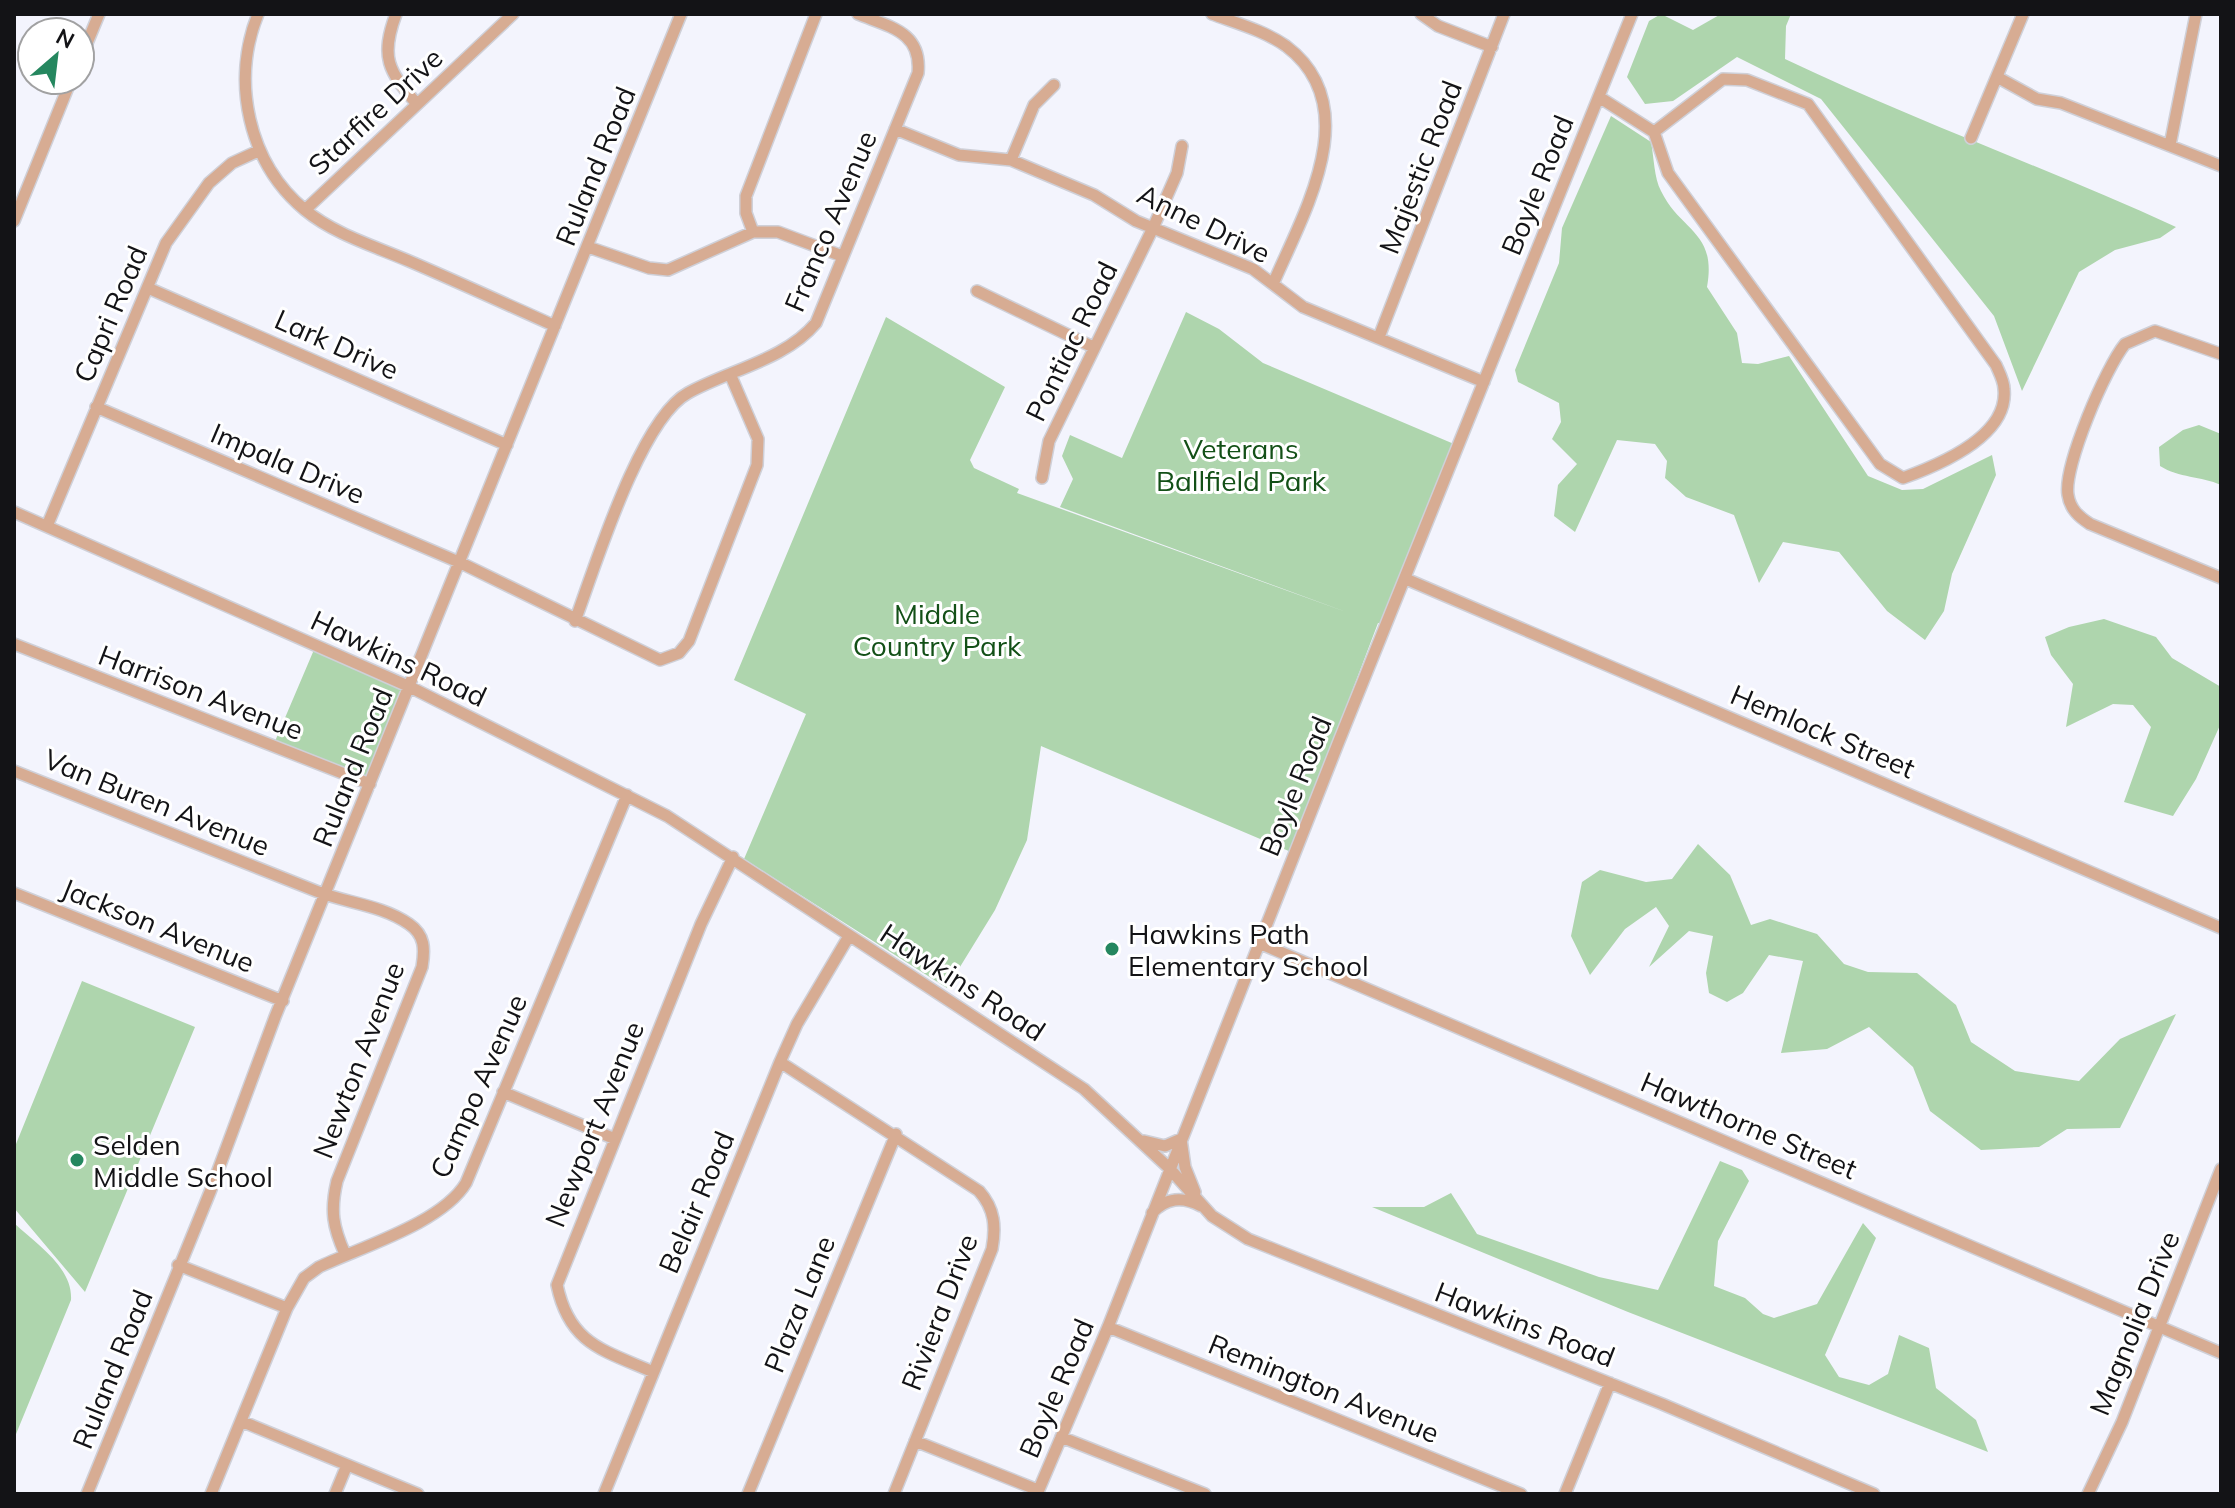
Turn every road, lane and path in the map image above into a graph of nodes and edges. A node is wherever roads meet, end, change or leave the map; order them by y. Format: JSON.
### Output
{"nodes":[{"id":1,"x":258,"y":14,"type":"edge"},
{"id":2,"x":396,"y":14,"type":"edge"},
{"id":3,"x":513,"y":14,"type":"edge"},
{"id":4,"x":681,"y":14,"type":"edge"},
{"id":5,"x":816,"y":14,"type":"edge"},
{"id":6,"x":858,"y":14,"type":"edge"},
{"id":7,"x":1212,"y":14,"type":"edge"},
{"id":8,"x":1421,"y":14,"type":"edge"},
{"id":9,"x":1504,"y":14,"type":"edge"},
{"id":10,"x":1632,"y":14,"type":"edge"},
{"id":11,"x":2023,"y":14,"type":"edge"},
{"id":12,"x":2196,"y":14,"type":"edge"},
{"id":13,"x":1492,"y":47,"type":"junction"},
{"id":14,"x":1997,"y":77,"type":"junction"},
{"id":15,"x":1054,"y":85,"type":"dead end"},
{"id":16,"x":65,"y":96,"type":"edge"},
{"id":17,"x":1599,"y":97,"type":"junction"},
{"id":18,"x":417,"y":104,"type":"junction"},
{"id":19,"x":895,"y":129,"type":"junction"},
{"id":20,"x":1654,"y":132,"type":"junction"},
{"id":21,"x":1971,"y":138,"type":"dead end"},
{"id":22,"x":2170,"y":145,"type":"junction"},
{"id":23,"x":1182,"y":146,"type":"dead end"},
{"id":24,"x":258,"y":151,"type":"junction"},
{"id":25,"x":1011,"y":160,"type":"junction"},
{"id":26,"x":2221,"y":166,"type":"edge"},
{"id":27,"x":305,"y":210,"type":"junction"},
{"id":28,"x":14,"y":221,"type":"edge"},
{"id":29,"x":1153,"y":228,"type":"junction"},
{"id":30,"x":753,"y":232,"type":"junction"},
{"id":31,"x":588,"y":247,"type":"junction"},
{"id":32,"x":842,"y":256,"type":"junction"},
{"id":33,"x":1273,"y":284,"type":"junction"},
{"id":34,"x":148,"y":288,"type":"junction"},
{"id":35,"x":977,"y":291,"type":"dead end"},
{"id":36,"x":555,"y":326,"type":"junction"},
{"id":37,"x":1379,"y":337,"type":"junction"},
{"id":38,"x":1093,"y":347,"type":"junction"},
{"id":39,"x":2221,"y":354,"type":"edge"},
{"id":40,"x":730,"y":374,"type":"junction"},
{"id":41,"x":1484,"y":382,"type":"junction"},
{"id":42,"x":96,"y":407,"type":"junction"},
{"id":43,"x":507,"y":445,"type":"junction"},
{"id":44,"x":1042,"y":478,"type":"dead end"},
{"id":45,"x":14,"y":512,"type":"edge"},
{"id":46,"x":47,"y":526,"type":"junction"},
{"id":47,"x":461,"y":563,"type":"junction"},
{"id":48,"x":2221,"y":578,"type":"edge"},
{"id":49,"x":1406,"y":579,"type":"junction"},
{"id":50,"x":575,"y":621,"type":"junction"},
{"id":51,"x":14,"y":644,"type":"edge"},
{"id":52,"x":410,"y":687,"type":"junction"},
{"id":53,"x":14,"y":771,"type":"edge"},
{"id":54,"x":370,"y":784,"type":"junction"},
{"id":55,"x":627,"y":795,"type":"junction"},
{"id":56,"x":733,"y":857,"type":"junction"},
{"id":57,"x":14,"y":893,"type":"edge"},
{"id":58,"x":326,"y":895,"type":"junction"},
{"id":59,"x":2221,"y":928,"type":"edge"},
{"id":60,"x":849,"y":936,"type":"junction"},
{"id":61,"x":1259,"y":943,"type":"junction"},
{"id":62,"x":283,"y":1001,"type":"junction"},
{"id":63,"x":780,"y":1062,"type":"junction"},
{"id":64,"x":503,"y":1092,"type":"junction"},
{"id":65,"x":896,"y":1134,"type":"junction"},
{"id":66,"x":1136,"y":1137,"type":"junction"},
{"id":67,"x":615,"y":1139,"type":"junction"},
{"id":68,"x":1181,"y":1139,"type":"junction"},
{"id":69,"x":1169,"y":1168,"type":"junction"},
{"id":70,"x":2221,"y":1169,"type":"edge"},
{"id":71,"x":1203,"y":1207,"type":"junction"},
{"id":72,"x":1151,"y":1214,"type":"junction"},
{"id":73,"x":345,"y":1254,"type":"junction"},
{"id":74,"x":178,"y":1265,"type":"junction"},
{"id":75,"x":287,"y":1308,"type":"junction"},
{"id":76,"x":2159,"y":1325,"type":"junction"},
{"id":77,"x":1108,"y":1327,"type":"junction"},
{"id":78,"x":2221,"y":1353,"type":"edge"},
{"id":79,"x":651,"y":1371,"type":"junction"},
{"id":80,"x":1610,"y":1383,"type":"junction"},
{"id":81,"x":241,"y":1421,"type":"junction"},
{"id":82,"x":1061,"y":1437,"type":"junction"},
{"id":83,"x":915,"y":1441,"type":"junction"},
{"id":84,"x":347,"y":1465,"type":"junction"},
{"id":85,"x":1038,"y":1492,"type":"edge"},
{"id":86,"x":87,"y":1494,"type":"edge"},
{"id":87,"x":211,"y":1494,"type":"edge"},
{"id":88,"x":335,"y":1494,"type":"edge"},
{"id":89,"x":418,"y":1494,"type":"edge"},
{"id":90,"x":604,"y":1494,"type":"edge"},
{"id":91,"x":748,"y":1494,"type":"edge"},
{"id":92,"x":894,"y":1494,"type":"edge"},
{"id":93,"x":1205,"y":1494,"type":"edge"},
{"id":94,"x":1521,"y":1494,"type":"edge"},
{"id":95,"x":1565,"y":1494,"type":"edge"},
{"id":96,"x":1874,"y":1494,"type":"edge"},
{"id":97,"x":2088,"y":1494,"type":"edge"}],
"edges":[{"from":1,"to":24,"type":"street"},
{"from":2,"to":18,"type":"street"},
{"from":3,"to":18,"type":"street","name":"Starfire Drive"},
{"from":4,"to":31,"type":"street","name":"Ruland Road"},
{"from":5,"to":30,"type":"street"},
{"from":6,"to":19,"type":"street","name":"Franco Avenue"},
{"from":7,"to":33,"type":"street"},
{"from":8,"to":13,"type":"street"},
{"from":9,"to":13,"type":"street","name":"Majestic Road"},
{"from":10,"to":17,"type":"street","name":"Boyle Road"},
{"from":11,"to":14,"type":"street"},
{"from":12,"to":22,"type":"street"},
{"from":13,"to":37,"type":"street","name":"Majestic Road"},
{"from":14,"to":21,"type":"street"},
{"from":14,"to":22,"type":"street"},
{"from":15,"to":25,"type":"street"},
{"from":16,"to":28,"type":"street"},
{"from":17,"to":20,"type":"street","name":"Boyle Road"},
{"from":17,"to":41,"type":"street","name":"Boyle Road"},
{"from":18,"to":27,"type":"street","name":"Starfire Drive"},
{"from":19,"to":25,"type":"street","name":"Anne Drive"},
{"from":19,"to":32,"type":"street","name":"Franco Avenue"},
{"from":20,"to":20,"type":"street"},
{"from":22,"to":26,"type":"street"},
{"from":23,"to":29,"type":"street","name":"Pontiac Road"},
{"from":24,"to":27,"type":"street"},
{"from":24,"to":34,"type":"street","name":"Capri Road"},
{"from":25,"to":29,"type":"street","name":"Anne Drive"},
{"from":27,"to":36,"type":"street"},
{"from":29,"to":33,"type":"street","name":"Anne Drive"},
{"from":29,"to":38,"type":"street","name":"Pontiac Road"},
{"from":30,"to":31,"type":"street"},
{"from":30,"to":32,"type":"street"},
{"from":31,"to":36,"type":"street","name":"Ruland Road"},
{"from":32,"to":40,"type":"street","name":"Franco Avenue"},
{"from":33,"to":37,"type":"street","name":"Anne Drive"},
{"from":34,"to":42,"type":"street","name":"Capri Road"},
{"from":34,"to":43,"type":"street","name":"Lark Drive"},
{"from":35,"to":38,"type":"street"},
{"from":36,"to":43,"type":"street","name":"Ruland Road"},
{"from":37,"to":41,"type":"street","name":"Anne Drive"},
{"from":38,"to":44,"type":"street","name":"Pontiac Road"},
{"from":39,"to":48,"type":"street"},
{"from":40,"to":50,"type":"street","name":"Franco Avenue"},
{"from":40,"to":50,"type":"street","name":"Impala Drive"},
{"from":41,"to":49,"type":"street","name":"Boyle Road"},
{"from":42,"to":46,"type":"street","name":"Capri Road"},
{"from":42,"to":47,"type":"street","name":"Impala Drive"},
{"from":43,"to":47,"type":"street","name":"Ruland Road"},
{"from":45,"to":46,"type":"street","name":"Hawkins Road"},
{"from":46,"to":52,"type":"street","name":"Hawkins Road"},
{"from":47,"to":50,"type":"street","name":"Impala Drive"},
{"from":47,"to":52,"type":"street","name":"Ruland Road"},
{"from":49,"to":59,"type":"street","name":"Hemlock Street"},
{"from":49,"to":61,"type":"street","name":"Boyle Road"},
{"from":51,"to":54,"type":"street","name":"Harrison Avenue"},
{"from":52,"to":54,"type":"street","name":"Ruland Road"},
{"from":52,"to":55,"type":"street","name":"Hawkins Road"},
{"from":53,"to":58,"type":"street","name":"Van Buren Avenue"},
{"from":54,"to":58,"type":"street","name":"Ruland Road"},
{"from":55,"to":56,"type":"street","name":"Hawkins Road"},
{"from":55,"to":64,"type":"street","name":"Campo Avenue"},
{"from":56,"to":60,"type":"street","name":"Hawkins Road"},
{"from":56,"to":67,"type":"street","name":"Newport Avenue"},
{"from":57,"to":62,"type":"street","name":"Jackson Avenue"},
{"from":58,"to":62,"type":"street","name":"Ruland Road"},
{"from":58,"to":73,"type":"street","name":"Newton Avenue"},
{"from":60,"to":63,"type":"street","name":"Belair Road"},
{"from":60,"to":66,"type":"street","name":"Hawkins Road"},
{"from":61,"to":68,"type":"street","name":"Boyle Road"},
{"from":61,"to":76,"type":"street","name":"Hawthorne Street"},
{"from":62,"to":74,"type":"street","name":"Ruland Road"},
{"from":63,"to":65,"type":"street","name":"Riviera Drive"},
{"from":63,"to":79,"type":"street","name":"Belair Road"},
{"from":64,"to":67,"type":"street"},
{"from":64,"to":73,"type":"street","name":"Campo Avenue"},
{"from":65,"to":83,"type":"street","name":"Riviera Drive"},
{"from":65,"to":91,"type":"street","name":"Plaza Lane"},
{"from":66,"to":68,"type":"street"},
{"from":66,"to":69,"type":"street","name":"Hawkins Road"},
{"from":67,"to":79,"type":"street","name":"Newport Avenue"},
{"from":68,"to":69,"type":"street","name":"Boyle Road"},
{"from":68,"to":71,"type":"street"},
{"from":69,"to":71,"type":"street","name":"Hawkins Road"},
{"from":69,"to":72,"type":"street","name":"Boyle Road"},
{"from":70,"to":76,"type":"street","name":"Magnolia Drive"},
{"from":71,"to":72,"type":"street"},
{"from":71,"to":80,"type":"street","name":"Hawkins Road"},
{"from":72,"to":77,"type":"street","name":"Boyle Road"},
{"from":73,"to":75,"type":"street","name":"Campo Avenue"},
{"from":74,"to":75,"type":"street"},
{"from":74,"to":86,"type":"street","name":"Ruland Road"},
{"from":75,"to":81,"type":"street","name":"Campo Avenue"},
{"from":76,"to":78,"type":"street","name":"Hawthorne Street"},
{"from":76,"to":97,"type":"street","name":"Magnolia Drive"},
{"from":77,"to":82,"type":"street","name":"Boyle Road"},
{"from":77,"to":94,"type":"street","name":"Remington Avenue"},
{"from":79,"to":90,"type":"street","name":"Belair Road"},
{"from":80,"to":95,"type":"street"},
{"from":80,"to":96,"type":"street","name":"Hawkins Road"},
{"from":81,"to":84,"type":"street"},
{"from":81,"to":87,"type":"street","name":"Campo Avenue"},
{"from":82,"to":85,"type":"street","name":"Boyle Road"},
{"from":82,"to":93,"type":"street"},
{"from":83,"to":85,"type":"street"},
{"from":83,"to":92,"type":"street","name":"Riviera Drive"},
{"from":84,"to":88,"type":"street"},
{"from":84,"to":89,"type":"street"}]}
